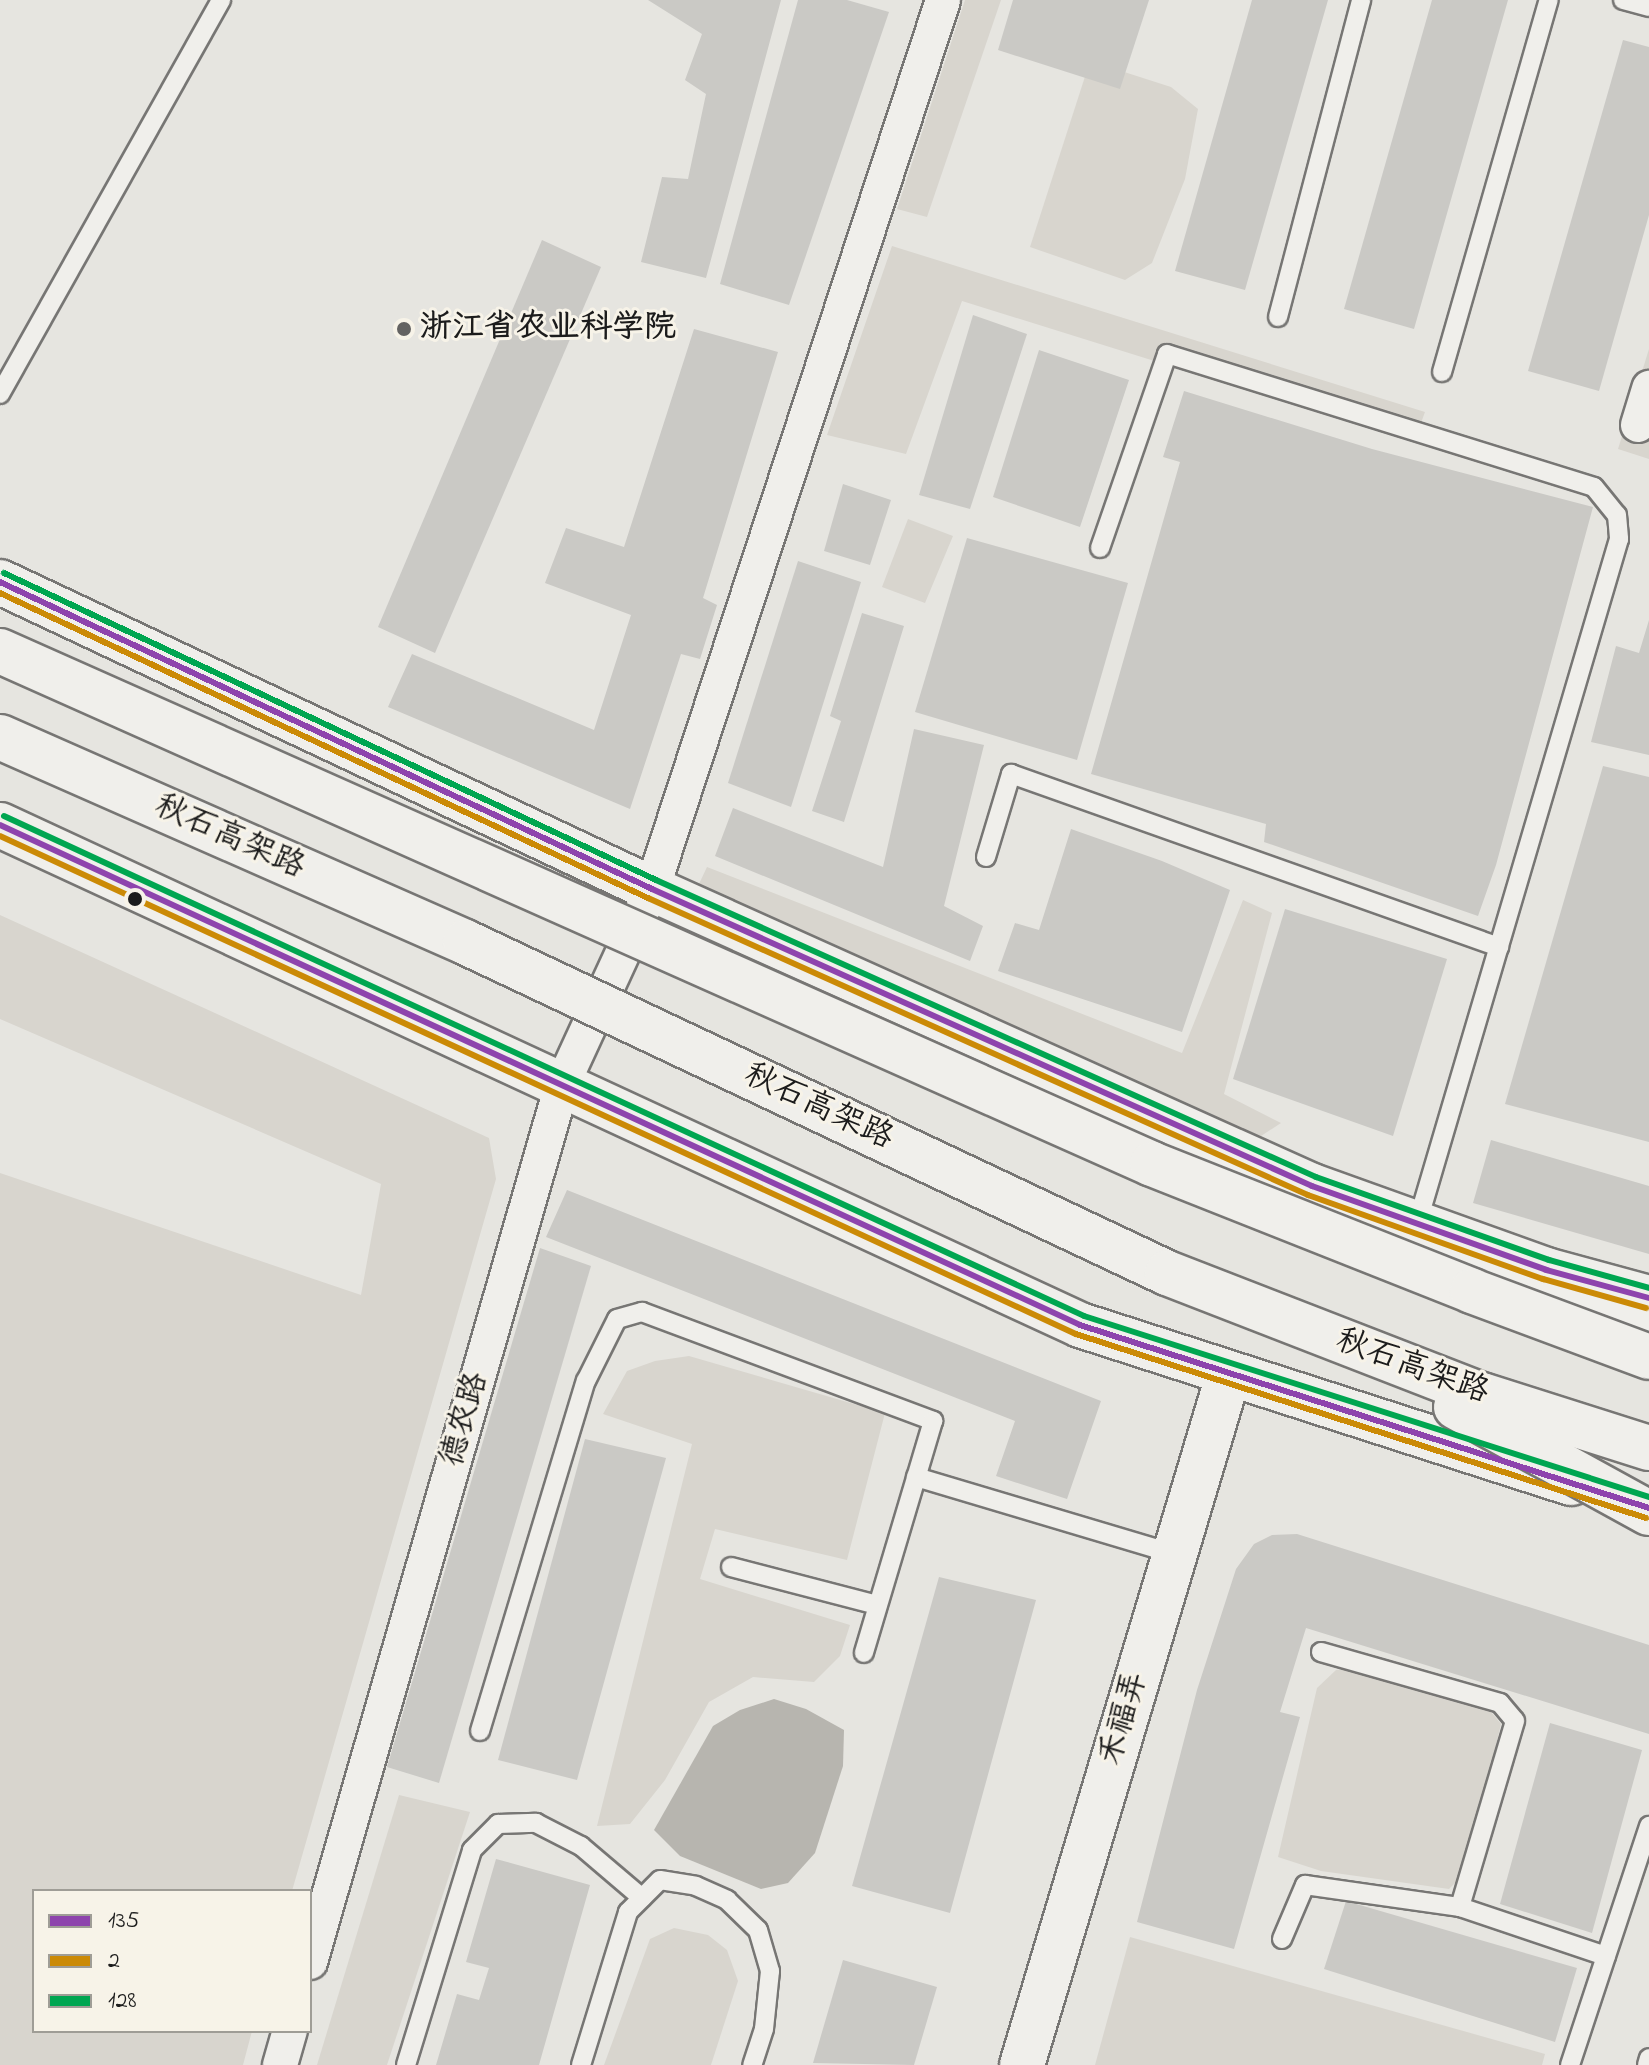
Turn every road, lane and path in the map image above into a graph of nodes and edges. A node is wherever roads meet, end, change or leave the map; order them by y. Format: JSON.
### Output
{"nodes":[{"id":1,"x":221,"y":0,"type":"edge"},
{"id":2,"x":943,"y":0,"type":"edge"},
{"id":3,"x":1361,"y":0,"type":"edge"},
{"id":4,"x":1549,"y":0,"type":"edge"},
{"id":5,"x":1623,"y":0,"type":"edge"},
{"id":6,"x":1649,"y":7,"type":"edge"},
{"id":7,"x":1278,"y":317,"type":"dead end"},
{"id":8,"x":1442,"y":372,"type":"dead end"},
{"id":9,"x":1649,"y":388,"type":"edge"},
{"id":10,"x":0,"y":394,"type":"edge"},
{"id":11,"x":1638,"y":425,"type":"dead end"},
{"id":12,"x":1100,"y":548,"type":"dead end"},
{"id":13,"x":0,"y":582,"type":"edge"},
{"id":14,"x":0,"y":651,"type":"edge"},
{"id":15,"x":0,"y":737,"type":"edge"},
{"id":16,"x":0,"y":825,"type":"edge"},
{"id":17,"x":986,"y":857,"type":"dead end"},
{"id":18,"x":652,"y":889,"type":"junction"},
{"id":19,"x":1499,"y":947,"type":"junction"},
{"id":20,"x":562,"y":1085,"type":"junction"},
{"id":21,"x":1417,"y":1224,"type":"junction"},
{"id":22,"x":1472,"y":1291,"type":"junction"},
{"id":23,"x":1649,"y":1298,"type":"edge"},
{"id":24,"x":1649,"y":1325,"type":"edge"},
{"id":25,"x":1328,"y":1337,"type":"junction"},
{"id":26,"x":1649,"y":1357,"type":"edge"},
{"id":27,"x":1229,"y":1373,"type":"junction"},
{"id":28,"x":1649,"y":1448,"type":"edge"},
{"id":29,"x":916,"y":1477,"type":"junction"},
{"id":30,"x":1649,"y":1510,"type":"edge"},
{"id":31,"x":1174,"y":1554,"type":"junction"},
{"id":32,"x":731,"y":1567,"type":"dead end"},
{"id":33,"x":877,"y":1605,"type":"junction"},
{"id":34,"x":1321,"y":1652,"type":"dead end"},
{"id":35,"x":864,"y":1653,"type":"dead end"},
{"id":36,"x":480,"y":1731,"type":"dead end"},
{"id":37,"x":1649,"y":1826,"type":"edge"},
{"id":38,"x":642,"y":1898,"type":"junction"},
{"id":39,"x":1460,"y":1907,"type":"junction"},
{"id":40,"x":1282,"y":1939,"type":"dead end"},
{"id":41,"x":312,"y":1955,"type":"edge"},
{"id":42,"x":1606,"y":1956,"type":"junction"},
{"id":43,"x":289,"y":2033,"type":"edge"},
{"id":44,"x":1649,"y":2058,"type":"edge"},
{"id":45,"x":280,"y":2065,"type":"edge"},
{"id":46,"x":406,"y":2065,"type":"edge"},
{"id":47,"x":581,"y":2065,"type":"edge"},
{"id":48,"x":752,"y":2065,"type":"edge"},
{"id":49,"x":1022,"y":2065,"type":"edge"},
{"id":50,"x":1570,"y":2065,"type":"edge"},
{"id":51,"x":1647,"y":2065,"type":"edge"}],
"edges":[{"from":1,"to":10,"type":"lane"},
{"from":2,"to":18,"type":"street","name":"德农路"},
{"from":3,"to":7,"type":"lane"},
{"from":4,"to":8,"type":"lane"},
{"from":5,"to":6,"type":"lane"},
{"from":9,"to":11,"type":"street"},
{"from":12,"to":19,"type":"lane"},
{"from":13,"to":18,"type":"main road"},
{"from":14,"to":22,"type":"main road","bridge":true},
{"from":15,"to":25,"type":"main road","name":"秋石高架路","bridge":true},
{"from":16,"to":20,"type":"main road"},
{"from":17,"to":19,"type":"lane"},
{"from":18,"to":20,"type":"street","name":"德农路"},
{"from":18,"to":21,"type":"main road"},
{"from":19,"to":21,"type":"lane"},
{"from":20,"to":27,"type":"main road"},
{"from":20,"to":41,"type":"street","name":"德农路"},
{"from":21,"to":23,"type":"main road"},
{"from":22,"to":24,"type":"main road","bridge":true},
{"from":22,"to":26,"type":"main road","bridge":true},
{"from":25,"to":28,"type":"main road","name":"秋石高架路","bridge":true},
{"from":25,"to":30,"type":"main road","bridge":true},
{"from":27,"to":30,"type":"main road"},
{"from":27,"to":31,"type":"main road","name":"禾福弄"},
{"from":29,"to":31,"type":"lane"},
{"from":29,"to":33,"type":"lane"},
{"from":29,"to":36,"type":"lane"},
{"from":31,"to":49,"type":"main road","name":"禾福弄"},
{"from":32,"to":33,"type":"lane"},
{"from":33,"to":35,"type":"lane"},
{"from":34,"to":39,"type":"lane"},
{"from":37,"to":42,"type":"lane"},
{"from":38,"to":46,"type":"lane"},
{"from":38,"to":47,"type":"lane"},
{"from":38,"to":48,"type":"lane"},
{"from":39,"to":40,"type":"lane"},
{"from":39,"to":42,"type":"lane"},
{"from":42,"to":50,"type":"lane"},
{"from":43,"to":45,"type":"street"},
{"from":44,"to":51,"type":"lane"}]}
